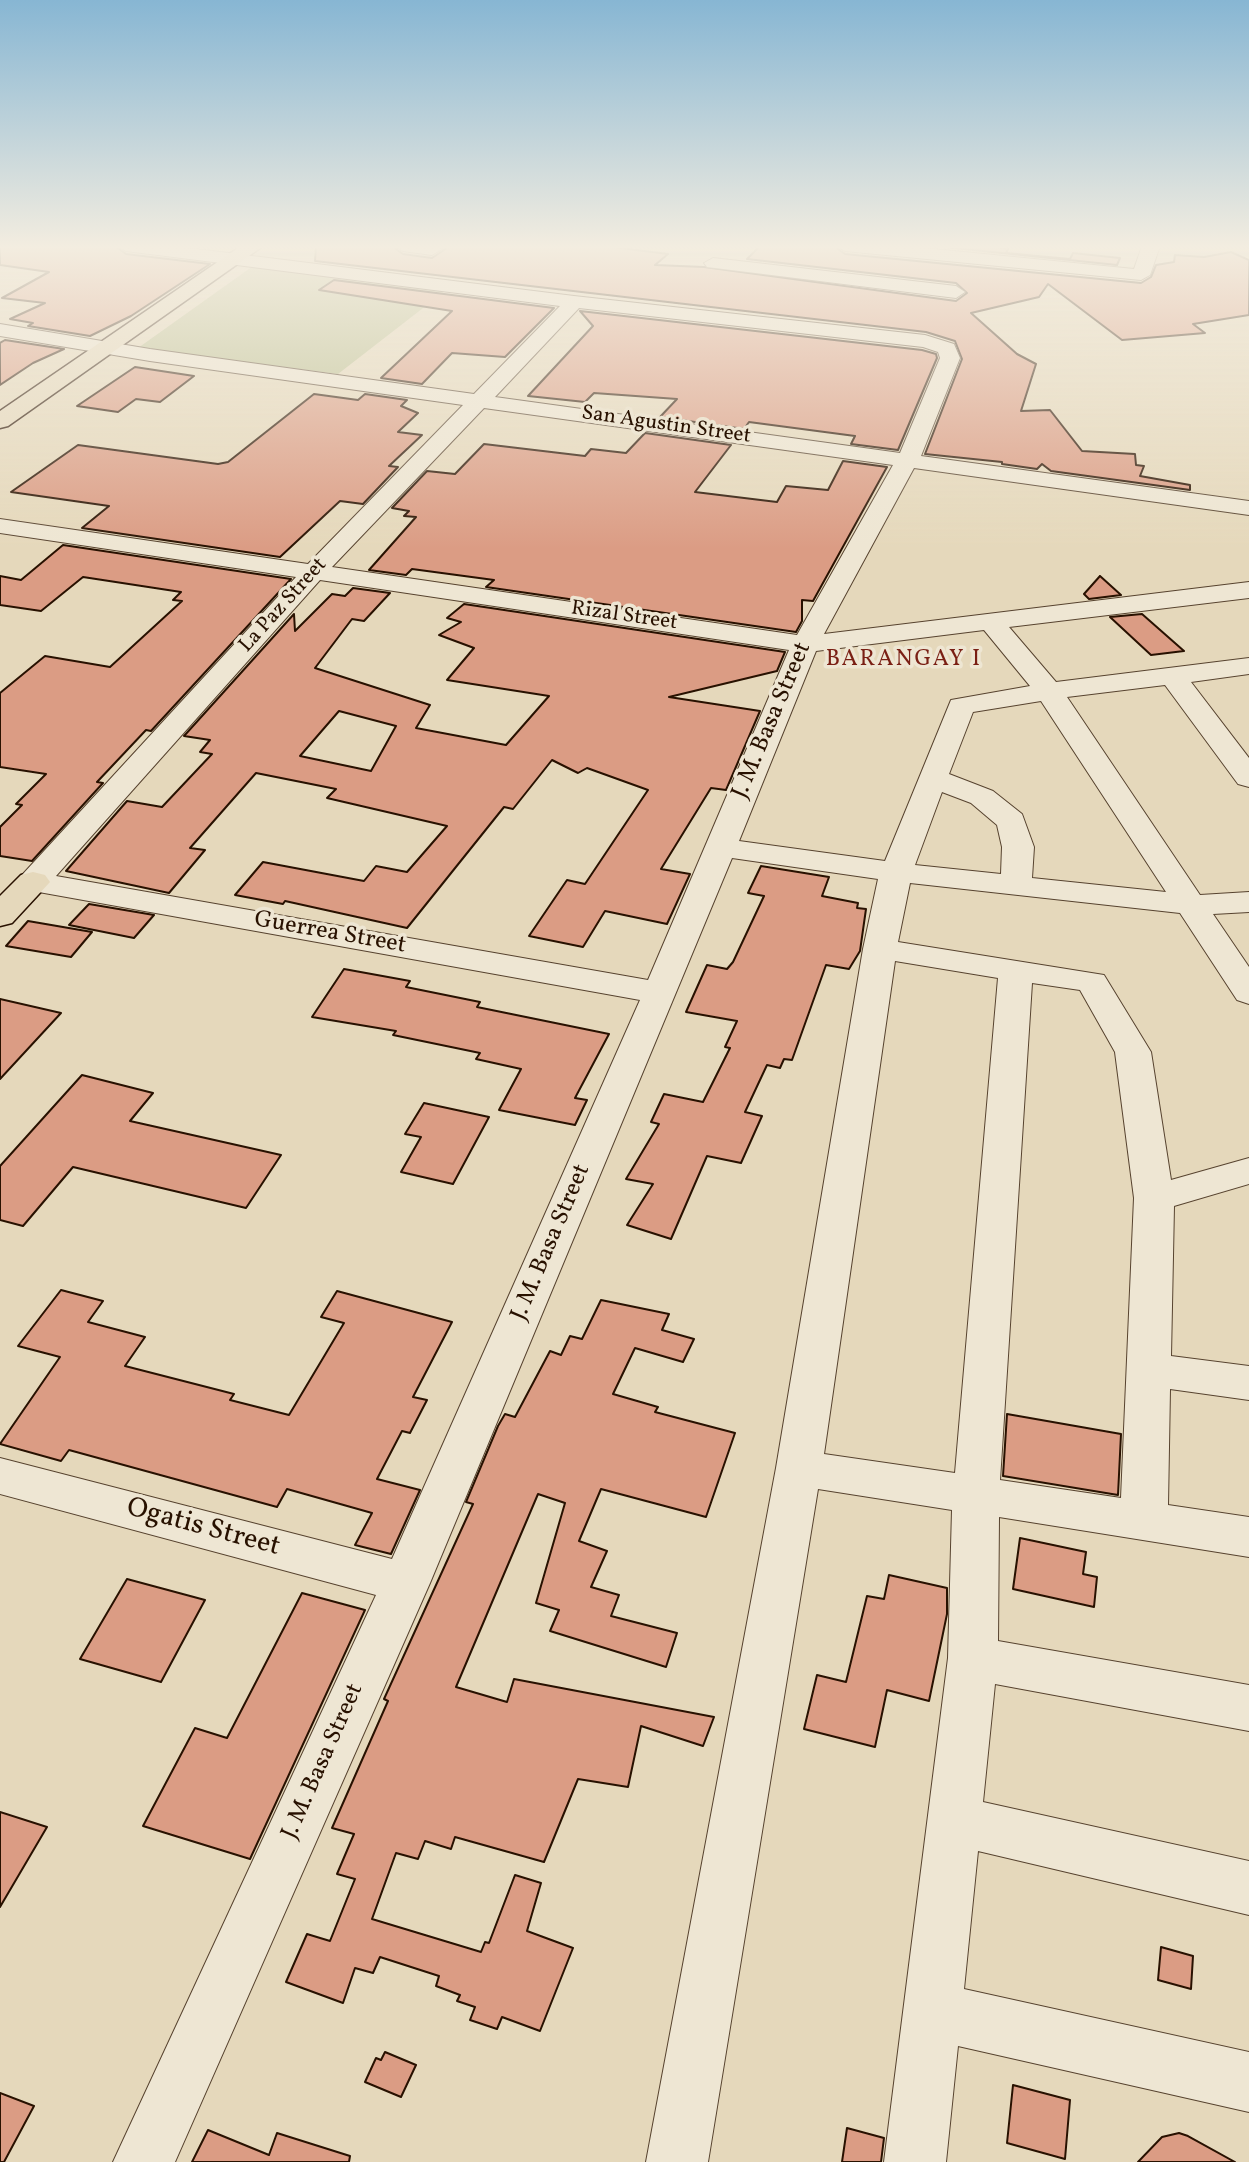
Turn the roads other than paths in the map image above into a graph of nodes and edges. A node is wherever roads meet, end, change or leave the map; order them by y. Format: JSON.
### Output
{"nodes":[{"id":1,"x":100,"y":347,"type":"edge"},
{"id":2,"x":530,"y":347,"type":"edge"},
{"id":3,"x":946,"y":347,"type":"edge"},
{"id":4,"x":107,"y":348,"type":"junction"},
{"id":5,"x":478,"y":400,"type":"junction"},
{"id":6,"x":0,"y":421,"type":"edge"},
{"id":7,"x":908,"y":459,"type":"junction"},
{"id":8,"x":1249,"y":508,"type":"edge"},
{"id":9,"x":0,"y":526,"type":"edge"},
{"id":10,"x":315,"y":571,"type":"junction"},
{"id":11,"x":1249,"y":590,"type":"edge"},
{"id":12,"x":991,"y":622,"type":"junction"},
{"id":13,"x":805,"y":644,"type":"junction"},
{"id":14,"x":1249,"y":666,"type":"edge"},
{"id":15,"x":1173,"y":677,"type":"junction"},
{"id":16,"x":1049,"y":691,"type":"junction"},
{"id":17,"x":933,"y":778,"type":"junction"},
{"id":18,"x":1249,"y":778,"type":"edge"},
{"id":19,"x":718,"y":847,"type":"junction"},
{"id":20,"x":896,"y":872,"type":"junction"},
{"id":21,"x":16,"y":879,"type":"edge"},
{"id":22,"x":1016,"y":886,"type":"junction"},
{"id":23,"x":1249,"y":902,"type":"edge"},
{"id":24,"x":1192,"y":905,"type":"junction"},
{"id":25,"x":0,"y":916,"type":"edge"},
{"id":26,"x":880,"y":949,"type":"junction"},
{"id":27,"x":1016,"y":970,"type":"junction"},
{"id":28,"x":660,"y":993,"type":"junction"},
{"id":29,"x":1249,"y":993,"type":"edge"},
{"id":30,"x":1249,"y":1171,"type":"edge"},
{"id":31,"x":1154,"y":1198,"type":"junction"},
{"id":32,"x":1147,"y":1369,"type":"junction"},
{"id":33,"x":1249,"y":1382,"type":"edge"},
{"id":34,"x":799,"y":1468,"type":"junction"},
{"id":35,"x":0,"y":1476,"type":"edge"},
{"id":36,"x":976,"y":1496,"type":"junction"},
{"id":37,"x":1144,"y":1519,"type":"junction"},
{"id":38,"x":1249,"y":1537,"type":"edge"},
{"id":39,"x":405,"y":1583,"type":"junction"},
{"id":40,"x":973,"y":1658,"type":"junction"},
{"id":41,"x":1249,"y":1708,"type":"edge"},
{"id":42,"x":956,"y":1821,"type":"junction"},
{"id":43,"x":1249,"y":1888,"type":"edge"},
{"id":44,"x":933,"y":2011,"type":"junction"},
{"id":45,"x":1249,"y":2082,"type":"edge"},
{"id":46,"x":144,"y":2162,"type":"edge"},
{"id":47,"x":677,"y":2162,"type":"edge"},
{"id":48,"x":915,"y":2162,"type":"edge"}],
"edges":[{"from":1,"to":4,"type":"street","name":"San Agustin Street"},
{"from":2,"to":5,"type":"street","name":"La Paz Street"},
{"from":3,"to":7,"type":"street","name":"J. M. Basa Street"},
{"from":4,"to":5,"type":"street","name":"San Agustin Street"},
{"from":4,"to":6,"type":"main road"},
{"from":5,"to":7,"type":"street","name":"San Agustin Street"},
{"from":5,"to":10,"type":"street","name":"La Paz Street"},
{"from":7,"to":8,"type":"street","name":"San Agustin Street"},
{"from":7,"to":13,"type":"street","name":"J. M. Basa Street"},
{"from":9,"to":10,"type":"street","name":"Rizal Street"},
{"from":10,"to":13,"type":"street","name":"Rizal Street"},
{"from":10,"to":21,"type":"street","name":"La Paz Street"},
{"from":11,"to":12,"type":"street","name":"Rizal Street"},
{"from":12,"to":13,"type":"street","name":"Rizal Street"},
{"from":12,"to":16,"type":"street"},
{"from":13,"to":19,"type":"street","name":"J. M. Basa Street"},
{"from":14,"to":15,"type":"street"},
{"from":15,"to":16,"type":"street"},
{"from":15,"to":18,"type":"street"},
{"from":16,"to":17,"type":"street"},
{"from":16,"to":24,"type":"street"},
{"from":17,"to":20,"type":"street"},
{"from":17,"to":22,"type":"street"},
{"from":19,"to":20,"type":"street"},
{"from":19,"to":28,"type":"street","name":"J. M. Basa Street"},
{"from":20,"to":22,"type":"street"},
{"from":20,"to":26,"type":"street"},
{"from":21,"to":25,"type":"main road","name":"La Paz Street"},
{"from":21,"to":28,"type":"street","name":"Guerrea Street"},
{"from":22,"to":24,"type":"street"},
{"from":23,"to":24,"type":"street"},
{"from":24,"to":29,"type":"street"},
{"from":26,"to":27,"type":"street"},
{"from":26,"to":34,"type":"street"},
{"from":27,"to":31,"type":"street"},
{"from":27,"to":36,"type":"street"},
{"from":28,"to":39,"type":"street","name":"J. M. Basa Street"},
{"from":30,"to":31,"type":"street"},
{"from":31,"to":32,"type":"street"},
{"from":32,"to":33,"type":"street"},
{"from":32,"to":37,"type":"street"},
{"from":34,"to":36,"type":"street"},
{"from":34,"to":47,"type":"street"},
{"from":35,"to":39,"type":"street","name":"Ogatis Street"},
{"from":36,"to":37,"type":"street"},
{"from":36,"to":40,"type":"street"},
{"from":37,"to":38,"type":"street"},
{"from":39,"to":46,"type":"street","name":"J. M. Basa Street"},
{"from":40,"to":41,"type":"street"},
{"from":40,"to":42,"type":"street"},
{"from":42,"to":43,"type":"street"},
{"from":42,"to":44,"type":"street"},
{"from":44,"to":45,"type":"street"},
{"from":44,"to":48,"type":"street"}]}
